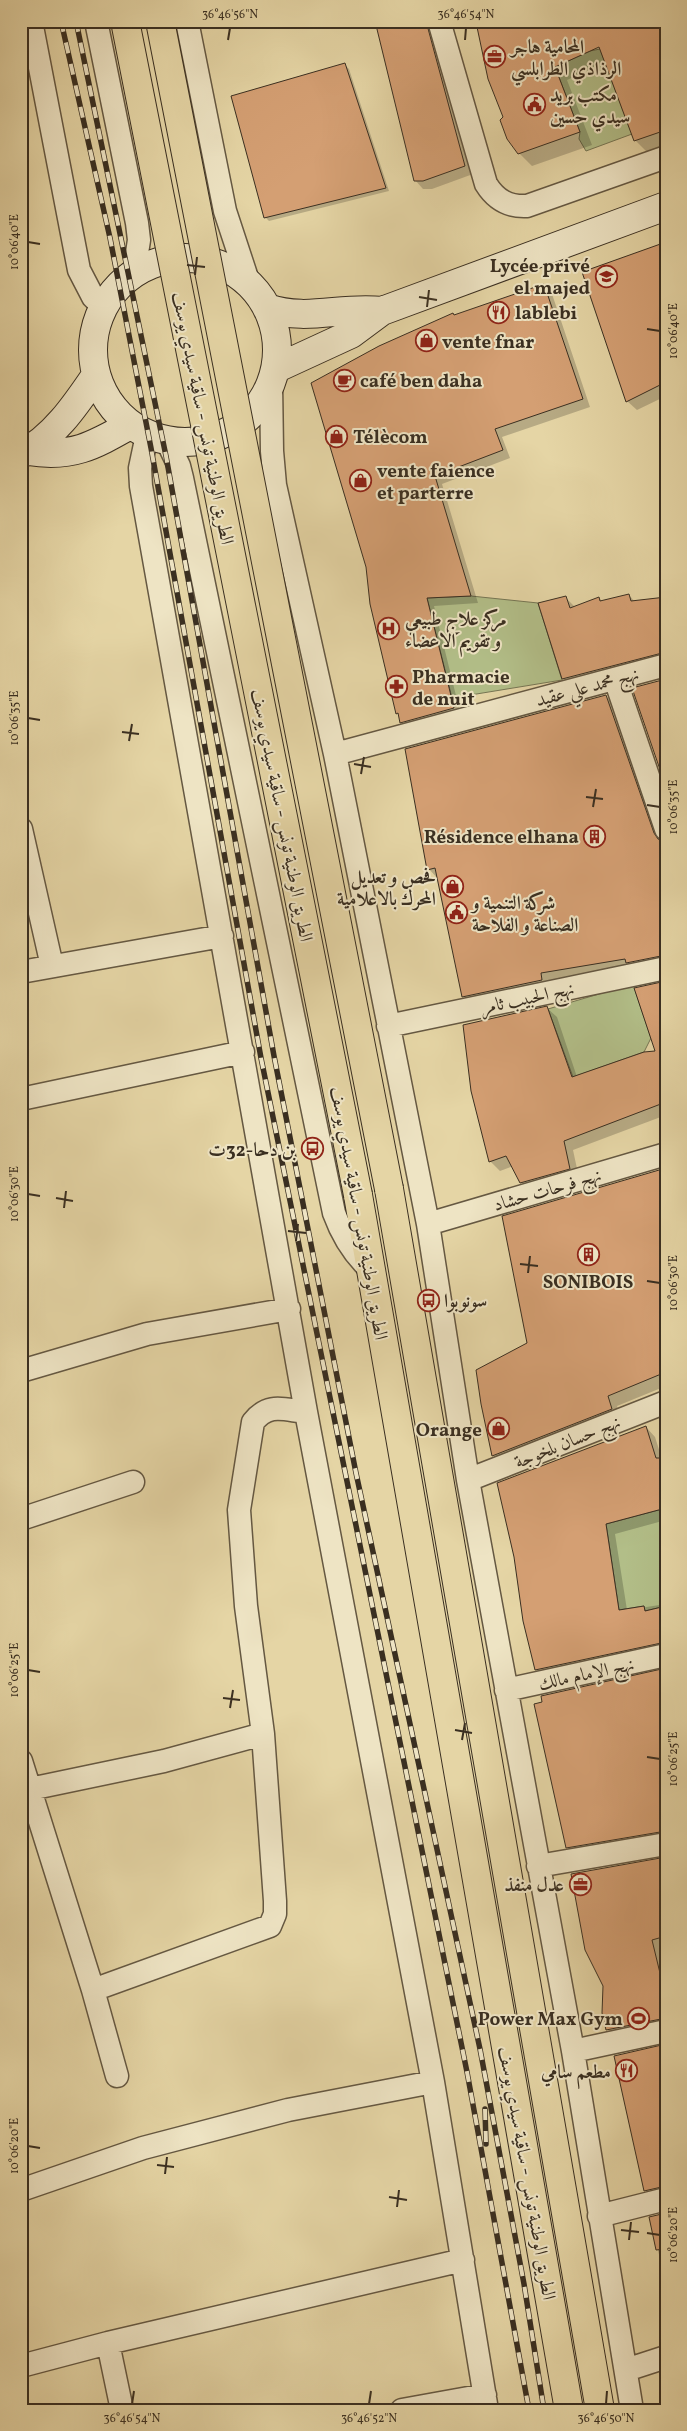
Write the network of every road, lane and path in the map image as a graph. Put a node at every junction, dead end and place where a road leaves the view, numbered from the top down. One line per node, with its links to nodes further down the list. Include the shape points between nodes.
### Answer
1 (31, 21): 11 (street, via 79,270 92,297)
2 (96, 21): 9 (street, via 137,223)
3 (125, 21): 32 (highway, الطريق الوطنية تونس - ساقية سيدي يوسف, bridge)
4 (160, 21): 64 (highway, الطريق الوطنية تونس - ساقية سيدي يوسف, bridge, via 389,1189)
5 (186, 21): 10 (street, via 225,211)
6 (439, 21): 7 (street, via 486,184 490,192 503,202 527,206)
7 (666, 157)
8 (666, 206): 13 (main road)
9 (134, 273): 10 (main road, via 159,262 194,258 214,262); 11 (main road)
10 (249, 284): 12 (main road)
11 (103, 307): 14 (main road, via 95,329)
12 (267, 308): 13 (main road, via 307,316 357,310); 15 (main road, via 277,348)
13 (382, 311): 15 (main road, via 352,334)
14 (96, 375): 16 (main road, via 115,411); 17 (main road, via 66,416)
15 (273, 376): 16 (main road, via 261,402 230,431 189,443); 20 (street, via 275,484)
16 (148, 434): 17 (main road, via 63,454); 23 (street, via 140,468 141,486); 32 (street, via 174,453 182,478 334,1212 350,1247)
17 (25, 453)
18 (666, 665): 19 (street, نهج محمد علي عقيد)
19 (615, 679): 20 (street, نهج محمد علي عقيد); 21 (street)
20 (335, 754): 27 (street)
21 (664, 816)
22 (21, 829): 24 (street)
23 (222, 936): 24 (street); 28 (street)
24 (52, 966): 26 (street)
25 (666, 968): 27 (street, نهج الحبيب ثامر)
26 (21, 972)
27 (388, 1026): 31 (street)
28 (243, 1052): 29 (street); 33 (street)
29 (21, 1099)
30 (666, 1154): 31 (street, نهج فرحات حشاد)
31 (428, 1224): 37 (street)
32 (372, 1271): 63 (highway, الطريق الوطنية تونس - ساقية سيدي يوسف)
33 (288, 1309): 34 (street, via 147,1334 52,1360); 36 (street)
34 (21, 1372)
35 (666, 1402): 37 (street, نهج حسان بلخوجة)
36 (306, 1412): 42 (street, via 270,1408 260,1414 254,1422 240,1496 246,1606); 51 (street)
37 (468, 1480): 41 (street)
38 (132, 1482): 39 (street)
39 (21, 1518)
40 (666, 1655): 41 (street, نهج الإمام مالك)
41 (506, 1690): 46 (street)
42 (263, 1734): 44 (street, via 164,1761); 47 (street, via 276,1914 270,1926)
43 (21, 1761): 44 (street)
44 (30, 1790): 47 (street)
45 (666, 1844): 46 (street)
46 (538, 1866): 49 (street)
47 (93, 1990): 50 (street)
48 (666, 2030): 49 (street)
49 (573, 2051): 54 (street)
50 (117, 2076)
51 (433, 2082): 52 (street, via 288,2110 143,2148); 55 (street)
52 (21, 2190)
53 (666, 2199): 54 (street)
54 (599, 2216): 59 (street)
55 (463, 2260): 56 (street); 60 (street)
56 (108, 2343): 58 (street); 61 (street)
57 (666, 2357): 59 (street)
58 (21, 2366)
59 (626, 2370): 65 (street)
60 (486, 2402): 62 (street)
61 (122, 2410)
62 (402, 2410)
63 (568, 2410)
64 (600, 2410)
65 (632, 2410)

